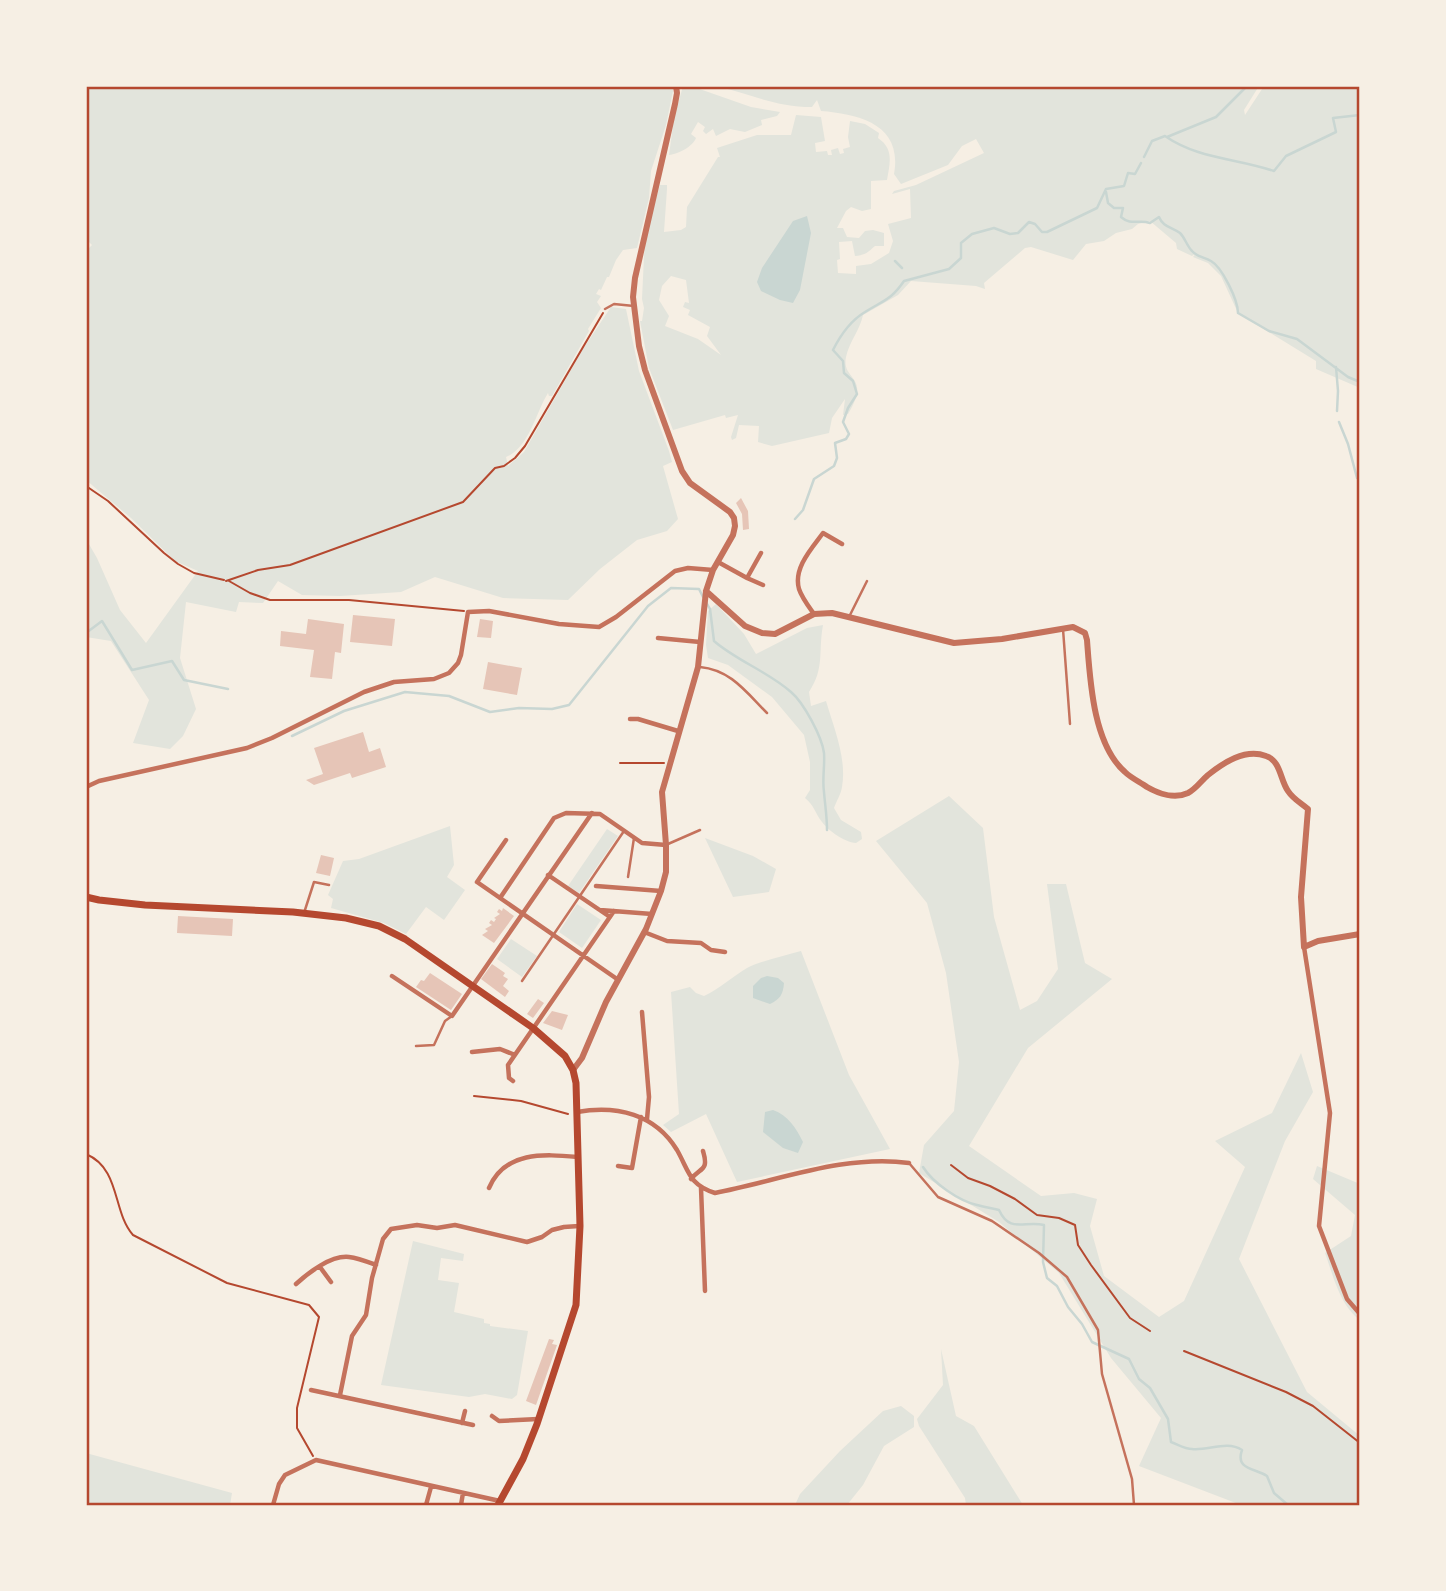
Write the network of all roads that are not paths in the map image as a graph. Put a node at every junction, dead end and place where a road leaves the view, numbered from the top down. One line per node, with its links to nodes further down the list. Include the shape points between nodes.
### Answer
1 (676, 86): 2 (street, via 639,252)
2 (634, 306): 3 (lane, via 614,304); 6 (street, via 645,370 684,476 734,518 733,535)
3 (605, 309)
4 (842, 544): 12 (street, via 823,533 805,558 799,591)
5 (761, 553): 8 (street)
6 (718, 562): 7 (street); 8 (street)
7 (713, 569): 11 (street); 22 (street, via 675,571 599,627 468,612 461,655 449,673 364,692 247,748)
8 (747, 578): 10 (street)
9 (867, 581): 13 (lane)
10 (763, 585)
11 (706, 592): 12 (street, via 745,626 762,633 775,634); 16 (street)
12 (814, 614): 13 (street)
13 (849, 617): 14 (street, via 954,643)
14 (1063, 628): 20 (lane); 46 (street, via 1073,627 1085,634 1096,713 1107,748 1123,771 1151,789 1180,796 1241,755 1274,760 1289,792 1308,809 1301,897)
15 (658, 638): 16 (street)
16 (700, 642): 17 (street)
17 (698, 667): 18 (lane, via 730,676); 21 (street)
18 (768, 713)
19 (630, 719): 21 (street)
20 (1070, 724)
21 (678, 731): 28 (street, via 662,792)
22 (86, 787)
23 (592, 813): 25 (street); 29 (street); 36 (street, via 554,818)
24 (700, 830): 28 (lane)
25 (624, 831): 26 (street); 35 (lane)
26 (634, 838): 28 (street); 30 (lane)
27 (506, 840): 36 (street, via 477,882)
28 (667, 845): 33 (street)
29 (548, 876): 35 (street); 40 (street)
30 (628, 877)
31 (328, 885): 39 (lane, via 314,883)
32 (596, 886): 33 (street)
33 (662, 891): 41 (street)
34 (86, 897): 39 (main road, via 145,905)
35 (579, 897): 37 (street); 45 (lane)
36 (500, 898): 40 (street)
37 (599, 910): 38 (street); 42 (street)
38 (614, 911): 41 (street); 42 (street)
39 (304, 913): 52 (main road, via 379,926)
40 (522, 913): 45 (street); 52 (street)
41 (652, 914): 43 (street)
42 (610, 917): 48 (street)
43 (644, 933): 47 (street); 50 (street)
44 (1360, 934): 46 (street)
45 (553, 935): 48 (street); 51 (lane)
46 (1304, 947): 76 (street, via 1330,1113 1319,1226 1347,1299)
47 (725, 952)
48 (583, 956): 50 (street); 55 (street)
49 (391, 976): 54 (street)
50 (617, 979): 59 (street)
51 (522, 981)
52 (473, 985): 54 (street); 55 (main road)
53 (642, 1012): 62 (street, via 649,1097)
54 (452, 1016): 56 (lane, via 445,1020 434,1045)
55 (533, 1028): 58 (street); 59 (main road, via 565,1056)
56 (416, 1046)
57 (472, 1052): 58 (street, via 500,1049)
58 (515, 1055): 60 (street, via 508,1065)
59 (573, 1070): 61 (main road)
60 (513, 1081)
61 (577, 1114): 62 (street, via 614,1110); 64 (main road)
62 (644, 1118): 66 (street, via 632,1168); 67 (street, via 670,1140)
63 (703, 1151): 67 (street, via 703,1170)
64 (579, 1157): 69 (street, via 539,1154 516,1159); 70 (main road)
65 (909, 1163): 68 (street, via 820,1169 715,1193); 90 (lane, via 938,1196 992,1221 1066,1277 1098,1330 1102,1374 1132,1479)
66 (618, 1166)
67 (691, 1179): 68 (street)
68 (701, 1187): 75 (street)
69 (489, 1188)
70 (580, 1226): 71 (street, via 527,1241 455,1225 391,1229 383,1239); 81 (main road, via 576,1305)
71 (376, 1265): 72 (street, via 347,1257); 78 (street, via 366,1315 352,1336)
72 (320, 1268): 73 (street); 74 (street)
73 (331, 1282)
74 (296, 1284)
75 (705, 1291)
76 (1360, 1314)
77 (311, 1391): 78 (street)
78 (340, 1395): 82 (street)
79 (465, 1411): 82 (street)
80 (492, 1416): 81 (street, via 499,1421)
81 (538, 1419): 86 (main road)
82 (462, 1423): 83 (street)
83 (473, 1425)
84 (432, 1487): 85 (street); 87 (street, via 316,1460 285,1475); 88 (street)
85 (463, 1493): 86 (street); 89 (street)
86 (499, 1503)
87 (273, 1505)
88 (426, 1505)
89 (461, 1505)
90 (1134, 1505)

